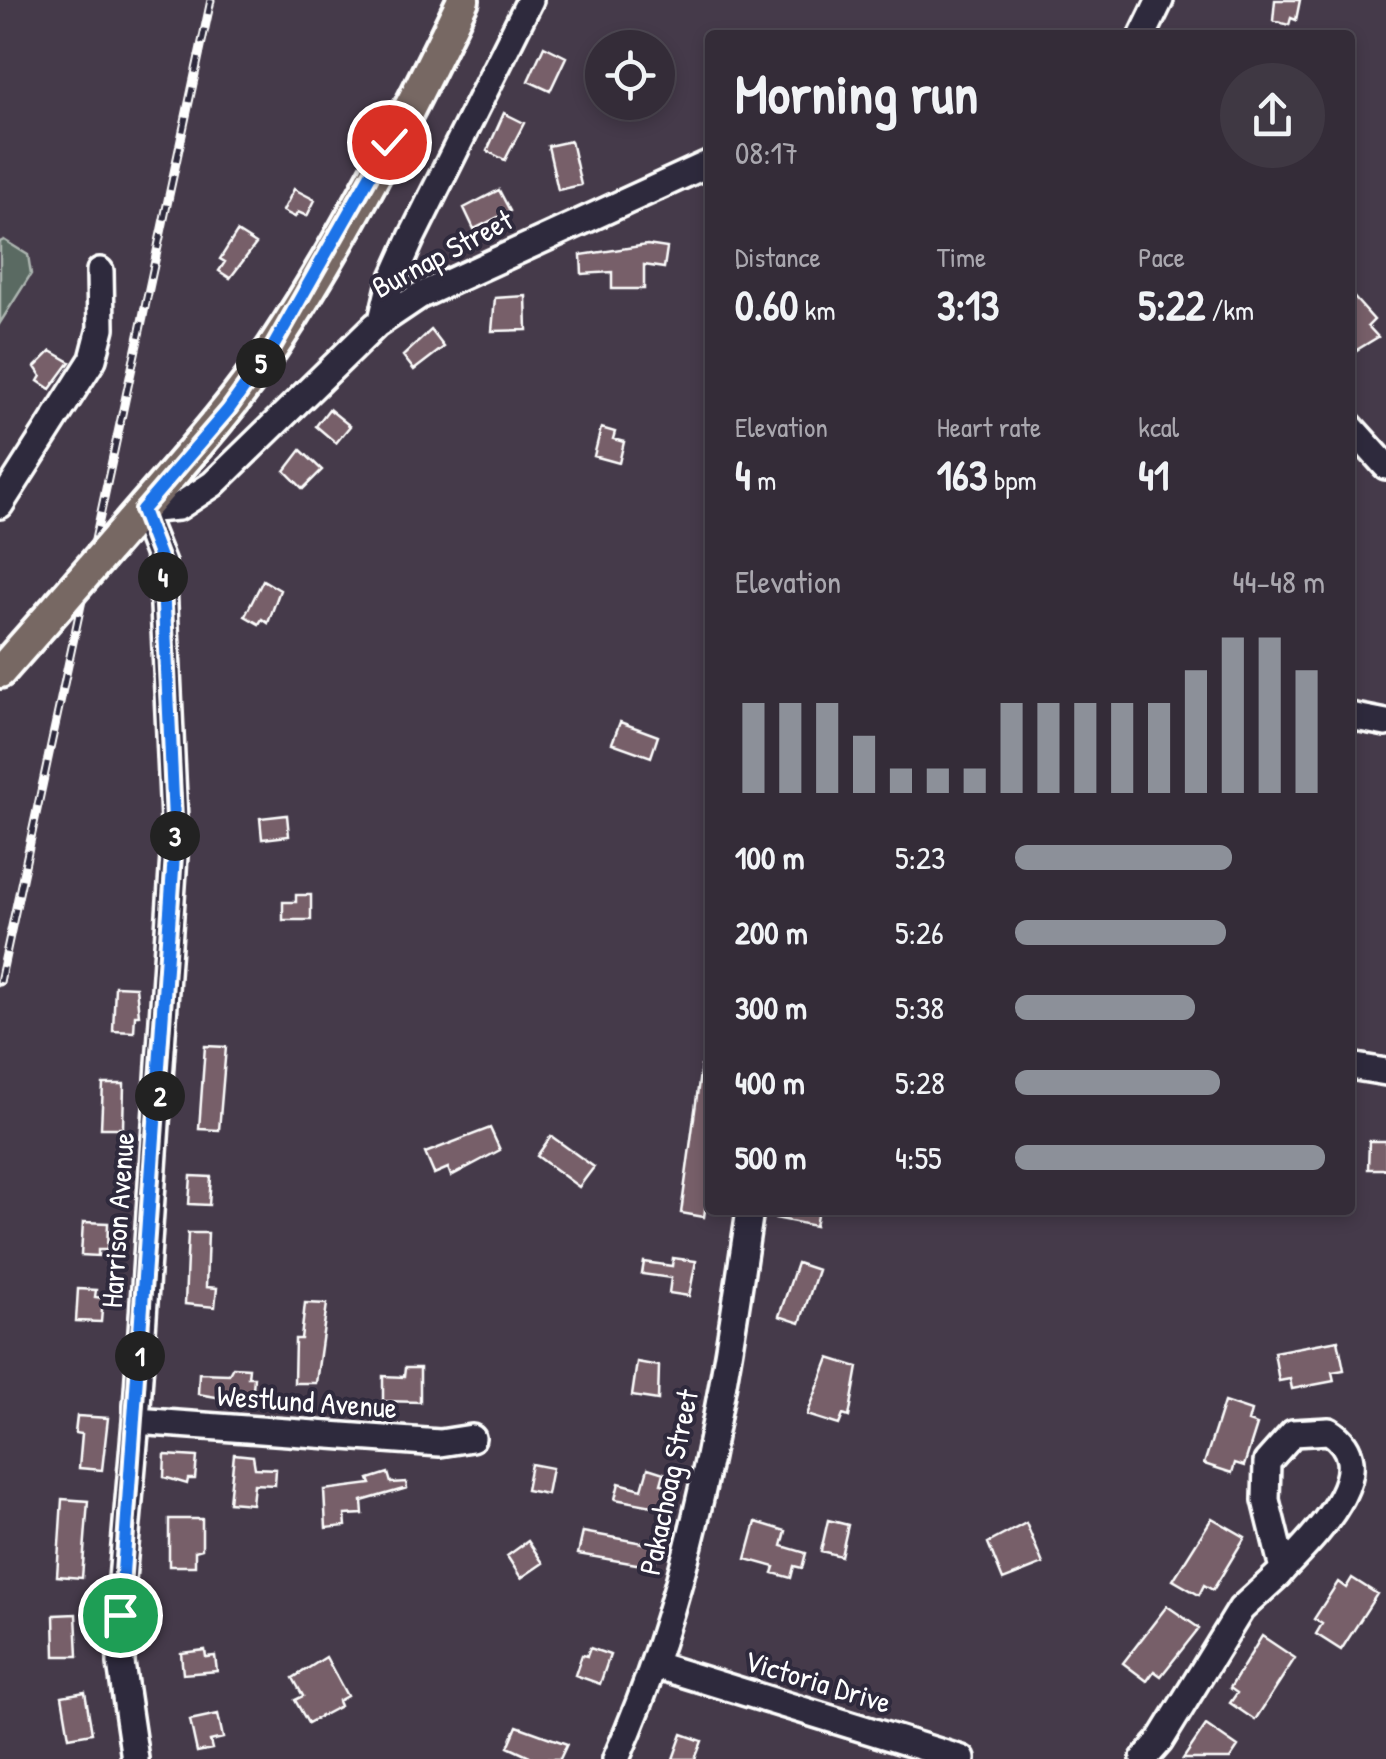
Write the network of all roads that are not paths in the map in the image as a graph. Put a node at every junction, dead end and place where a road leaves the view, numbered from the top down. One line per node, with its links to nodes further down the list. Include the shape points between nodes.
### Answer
1 (463, 0): 11 (main road, via 273,347)
2 (530, 0): 7 (street, via 412,237)
3 (1160, 0): 4 (street)
4 (1145, 30)
5 (705, 165): 7 (street, Burnap Street, via 454,276)
6 (100, 271): 10 (street, via 101,328 93,359)
7 (382, 320): 11 (street, Burnap Street, via 213,484 178,507)
8 (1355, 432): 9 (street)
9 (1386, 466)
10 (0, 504)
11 (133, 520): 12 (main road, bridge); 18 (street, Harrison Avenue, via 162,563 175,841)
12 (0, 672)
13 (1355, 717): 14 (street)
14 (1386, 723)
15 (1355, 1067): 16 (street)
16 (1386, 1072)
17 (749, 1215): 21 (street, Pakachoag Street, via 707,1468)
18 (136, 1421): 19 (street, Westlund Avenue, via 440,1443); 22 (street, Harrison Avenue, via 120,1615)
19 (472, 1438)
20 (1283, 1569): 20 (street, via 1357,1484 1352,1450 1329,1431 1294,1434 1268,1462 1266,1500); 25 (street, via 1241,1609)
21 (654, 1665): 23 (street, Pakachoag Street); 24 (street, Victoria Drive)
22 (135, 1759)
23 (616, 1759)
24 (962, 1759)
25 (1144, 1759)

